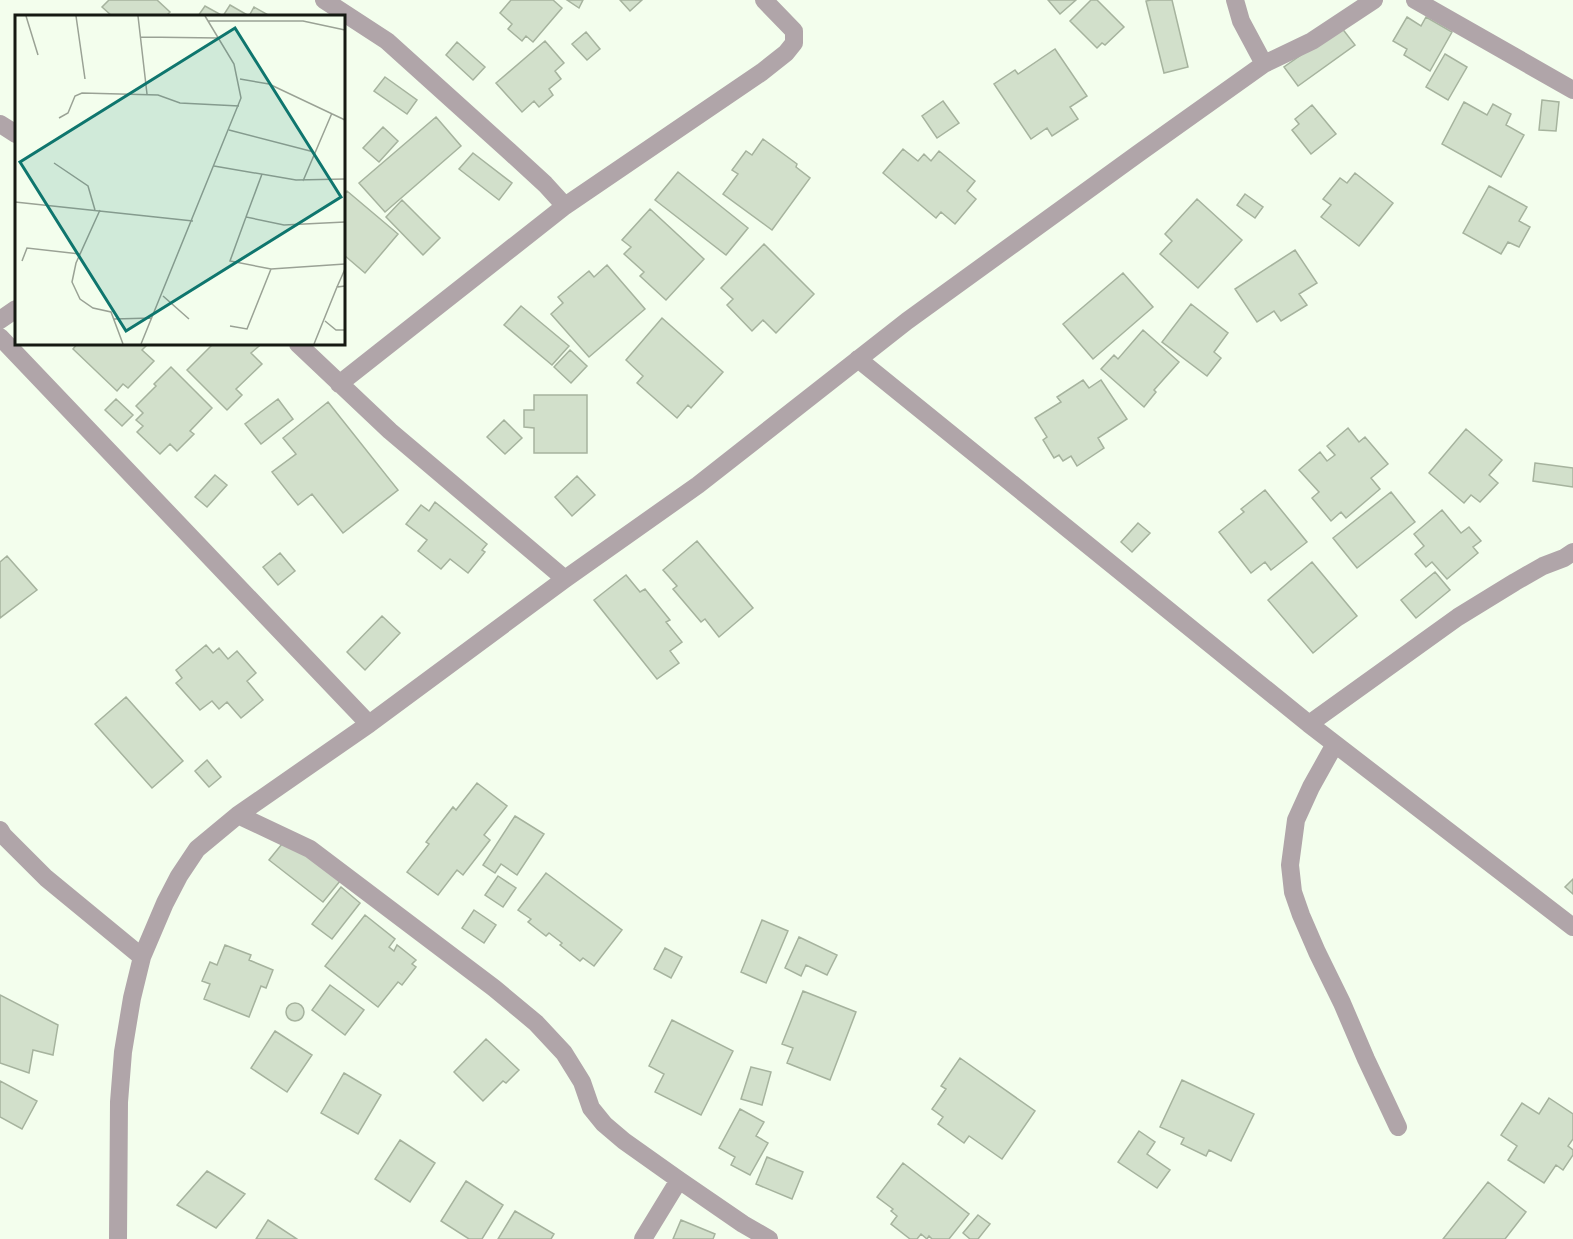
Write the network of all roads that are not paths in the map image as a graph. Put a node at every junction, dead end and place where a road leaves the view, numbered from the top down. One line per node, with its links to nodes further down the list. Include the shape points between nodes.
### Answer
1 (324, 0): 10 (street, via 387,41)
2 (764, 0): 10 (street, via 794,32 794,43 786,53)
3 (1235, 0): 6 (street, via 1241,21)
4 (1374, 0): 6 (street, via 1312,41)
5 (1415, 0): 7 (street)
6 (1264, 63): 15 (street)
7 (1573, 90)
8 (0, 124): 9 (street)
9 (15, 133)
10 (565, 206): 16 (street)
11 (15, 310): 12 (street)
12 (0, 320)
13 (0, 337): 19 (street)
14 (299, 345): 16 (street)
15 (858, 359): 18 (street, via 698,485); 20 (street)
16 (339, 384): 18 (street)
17 (1570, 559): 20 (street, via 1544,566 1458,617)
18 (565, 579): 19 (street)
19 (369, 724): 22 (street)
20 (1309, 724): 21 (street)
21 (1335, 744): 24 (street); 26 (street, via 1296,820 1290,866 1293,892)
22 (238, 815): 25 (street, via 197,849 165,903); 27 (street, via 310,849 520,1009 564,1053 591,1108 604,1124)
23 (0, 830): 25 (street, via 46,878)
24 (1573, 927)
25 (142, 957): 28 (street, via 122,1062)
26 (1398, 1126)
27 (679, 1180): 29 (street); 30 (street)
28 (118, 1239)
29 (643, 1239)
30 (769, 1239)

